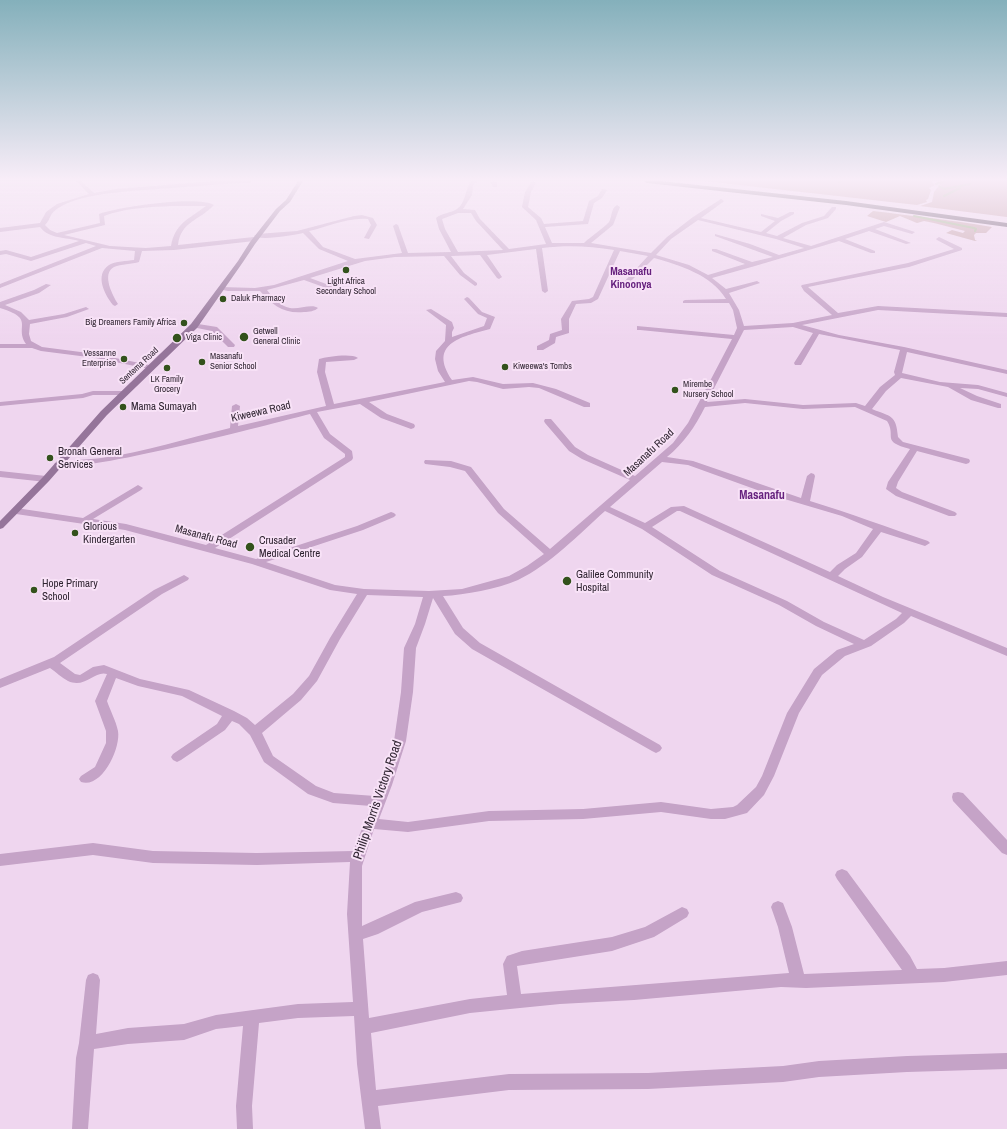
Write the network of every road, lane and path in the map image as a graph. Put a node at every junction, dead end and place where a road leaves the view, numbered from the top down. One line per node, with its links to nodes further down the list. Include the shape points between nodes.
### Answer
1 (53, 234): 18 (street)
2 (61, 234): 18 (street)
3 (177, 234): 31 (street)
4 (259, 234): 20 (main road, Sentema Road)
5 (290, 234): 20 (street)
6 (308, 234): 44 (street, via 322,248)
7 (370, 234): 21 (street)
8 (399, 234): 41 (street)
9 (444, 234): 40 (street, via 454,248)
10 (490, 234): 37 (street)
11 (544, 234): 30 (street)
12 (597, 234): 28 (street)
13 (673, 234): 42 (street)
14 (762, 234): 22 (street)
15 (786, 234): 22 (street)
16 (856, 234): 23 (street)
17 (883, 234): 27 (street)
18 (56, 235): 26 (street)
19 (717, 235): 25 (street)
20 (256, 238): 31 (street); 54 (main road, Sentema Road)
21 (368, 238)
22 (778, 238): 34 (street)
23 (840, 239): 34 (street); 38 (street)
24 (938, 239): 68 (street, via 960,249 909,265 804,286)
25 (731, 240): 43 (street); 45 (street, via 714,250)
26 (86, 241): 29 (street); 36 (street, via 31,259)
27 (908, 243)
28 (585, 245): 30 (street); 33 (street)
29 (102, 246): 35 (street); 53 (street)
30 (550, 246): 32 (street)
31 (174, 248): 35 (street)
32 (539, 248): 37 (street); 56 (street)
33 (618, 248): 42 (street); 80 (street, via 596,298 591,301 574,302 565,319 566,331 556,334 552,341)
34 (811, 248): 43 (street)
35 (139, 250): 62 (street, via 137,261 112,266 108,270 105,280 107,292)
36 (0, 252)
37 (507, 252): 39 (street)
38 (873, 252)
39 (482, 253): 40 (street); 47 (street)
40 (451, 254): 41 (street); 50 (street, via 462,274)
41 (406, 255): 44 (street)
42 (651, 255): 48 (street, via 689,266); 51 (street)
43 (779, 257): 45 (street)
44 (353, 261): 46 (street)
45 (753, 265): 48 (street)
46 (303, 277): 55 (street); 57 (street)
47 (499, 277)
48 (707, 277): 58 (street)
49 (757, 283): 58 (street)
50 (475, 284)
51 (625, 284)
52 (48, 285): 63 (street, via 38,292)
53 (0, 286)
54 (221, 289): 55 (street); 70 (main road, Sentema Road)
55 (262, 289): 64 (street, via 270,299 284,309 297,311)
56 (545, 291)
57 (343, 292)
58 (724, 292): 60 (street)
59 (467, 299): 76 (street, via 480,313 491,316 487,327)
60 (730, 300): 61 (street); 73 (street)
61 (685, 302)
62 (115, 304)
63 (0, 306): 69 (street, via 24,317)
64 (315, 308)
65 (86, 310): 69 (street)
66 (429, 310): 76 (street, via 449,324)
67 (1007, 315): 68 (street, via 878,308)
68 (836, 316): 71 (street)
69 (26, 323): 79 (street, via 26,341)
70 (195, 325): 77 (street, via 214,329); 84 (main road, Sentema Road)
71 (793, 325): 73 (street); 74 (street)
72 (640, 328): 75 (street)
73 (741, 328): 75 (street, Masanafu Road)
74 (817, 332): 81 (street); 83 (street)
75 (738, 336): 94 (street, Masanafu Road)
76 (449, 341): 87 (street, via 442,348 439,357 441,370)
77 (231, 345)
78 (0, 346): 79 (street)
79 (31, 346): 84 (street)
80 (540, 348)
81 (904, 350): 85 (street); 86 (street)
82 (354, 358): 97 (street, via 322,361 321,372)
83 (798, 363)
84 (151, 368): 89 (main road, Sentema Road)
85 (1007, 372)
86 (899, 375): 88 (street); 98 (street, via 883,389)
87 (449, 382): 91 (street, Kiweewa Road); 93 (street, Kiweewa Road, via 479,379 507,387 540,386)
88 (948, 385): 90 (street, via 978,387); 96 (street)
89 (124, 393): 92 (street, via 93,393); 107 (main road, Sentema Road)
90 (1007, 395)
91 (362, 401): 97 (street, Kiweewa Road); 101 (street, via 384,416)
92 (0, 404)
93 (588, 405)
94 (701, 405): 98 (street, via 745,401 803,408 849,405); 104 (street, Masanafu Road, via 685,434)
95 (236, 406): 102 (street)
96 (998, 406)
97 (331, 408): 99 (street, Kiweewa Road)
98 (867, 409): 103 (street, via 890,419 895,441)
99 (312, 412): 102 (street, Kiweewa Road); 123 (street, via 327,436 349,453 349,458)
100 (548, 421): 111 (street, via 572,449)
101 (411, 426)
102 (234, 429): 107 (street, Kiweewa Road, via 111,459)
103 (915, 448): 105 (street); 116 (street, via 891,485 892,489)
104 (661, 459): 111 (street, Masanafu Road); 113 (street, via 690,463)
105 (966, 461)
106 (428, 462): 124 (street, via 451,464 472,472 484,492 501,511)
107 (58, 464): 110 (main road, Sentema Road)
108 (0, 474): 110 (street)
109 (811, 476): 113 (street)
110 (46, 479): 115 (main road, Sentema Road)
111 (637, 480): 114 (street, Masanafu Road)
112 (138, 488): 118 (street)
113 (805, 502): 121 (street)
114 (605, 508): 120 (street); 124 (street, Masanafu Road)
115 (16, 511): 118 (street, Masanafu Road); 119 (main road, Sentema Road)
116 (952, 514)
117 (391, 515): 125 (street, via 360,528)
118 (84, 521): 123 (street, Masanafu Road, via 126,527)
119 (0, 526)
120 (645, 527): 126 (street, via 674,509 681,508); 131 (street, via 712,571 783,603)
121 (879, 528): 122 (street); 126 (street, via 859,555)
122 (925, 543)
123 (207, 548): 125 (street, Masanafu Road)
124 (550, 554): 129 (street, Masanafu Road, via 513,578 462,592)
125 (256, 562): 128 (street, Masanafu Road, via 334,588)
126 (831, 577): 130 (street)
127 (184, 578): 133 (street, via 158,592)
128 (364, 592): 129 (street, Masanafu Road); 137 (street, via 334,638 313,678 297,697)
129 (432, 594): 138 (street, via 459,631 476,646); 142 (street, Philip Morris Victory Road, via 410,648 400,741)
130 (909, 612): 131 (street, via 900,621); 132 (street)
131 (863, 644): 143 (street, via 841,653 818,672 793,713 760,791 734,812 711,814 661,807 583,814 489,816 408,827)
132 (1007, 652)
133 (52, 663): 134 (street, via 78,680 102,669); 135 (street)
134 (113, 673): 136 (street, via 184,693); 140 (street, via 101,701 112,731 112,743 100,770)
135 (0, 684)
136 (230, 714): 137 (street); 139 (street, via 221,727)
137 (255, 732): 142 (street, via 268,759 312,790 333,798)
138 (656, 748)
139 (177, 758)
140 (85, 779)
141 (958, 797): 144 (street)
142 (380, 800): 143 (street, Philip Morris Victory Road)
143 (370, 823): 145 (street, Philip Morris Victory Road)
144 (1007, 849)
145 (358, 856): 146 (street, via 257,859 153,857 93,849); 151 (street, Philip Morris Victory Road, via 354,889)
146 (0, 860)
147 (842, 875): 153 (street, via 901,955)
148 (456, 898): 151 (street, via 420,906)
149 (778, 906): 155 (street)
150 (682, 913): 156 (street, via 650,932 612,944 512,961 510,968)
151 (355, 935): 157 (street, Philip Morris Victory Road)
152 (1007, 968): 153 (street)
153 (913, 977): 155 (street, via 806,982)
154 (93, 980): 160 (street)
155 (798, 980): 156 (street, via 560,996)
156 (515, 1002): 159 (street, via 470,1006)
157 (361, 1009): 158 (street, via 298,1011); 159 (street, Philip Morris Victory Road)
158 (252, 1017): 160 (street, via 216,1022 184,1032 128,1036); 164 (street, via 244,1106)
159 (362, 1027): 162 (street, Philip Morris Victory Road)
160 (87, 1044): 163 (street, via 83,1066)
161 (1007, 1061): 162 (street, via 907,1064 648,1081 509,1082)
162 (369, 1099): 165 (street, Philip Morris Victory Road)
163 (80, 1129)
164 (245, 1129)
165 (373, 1129)

